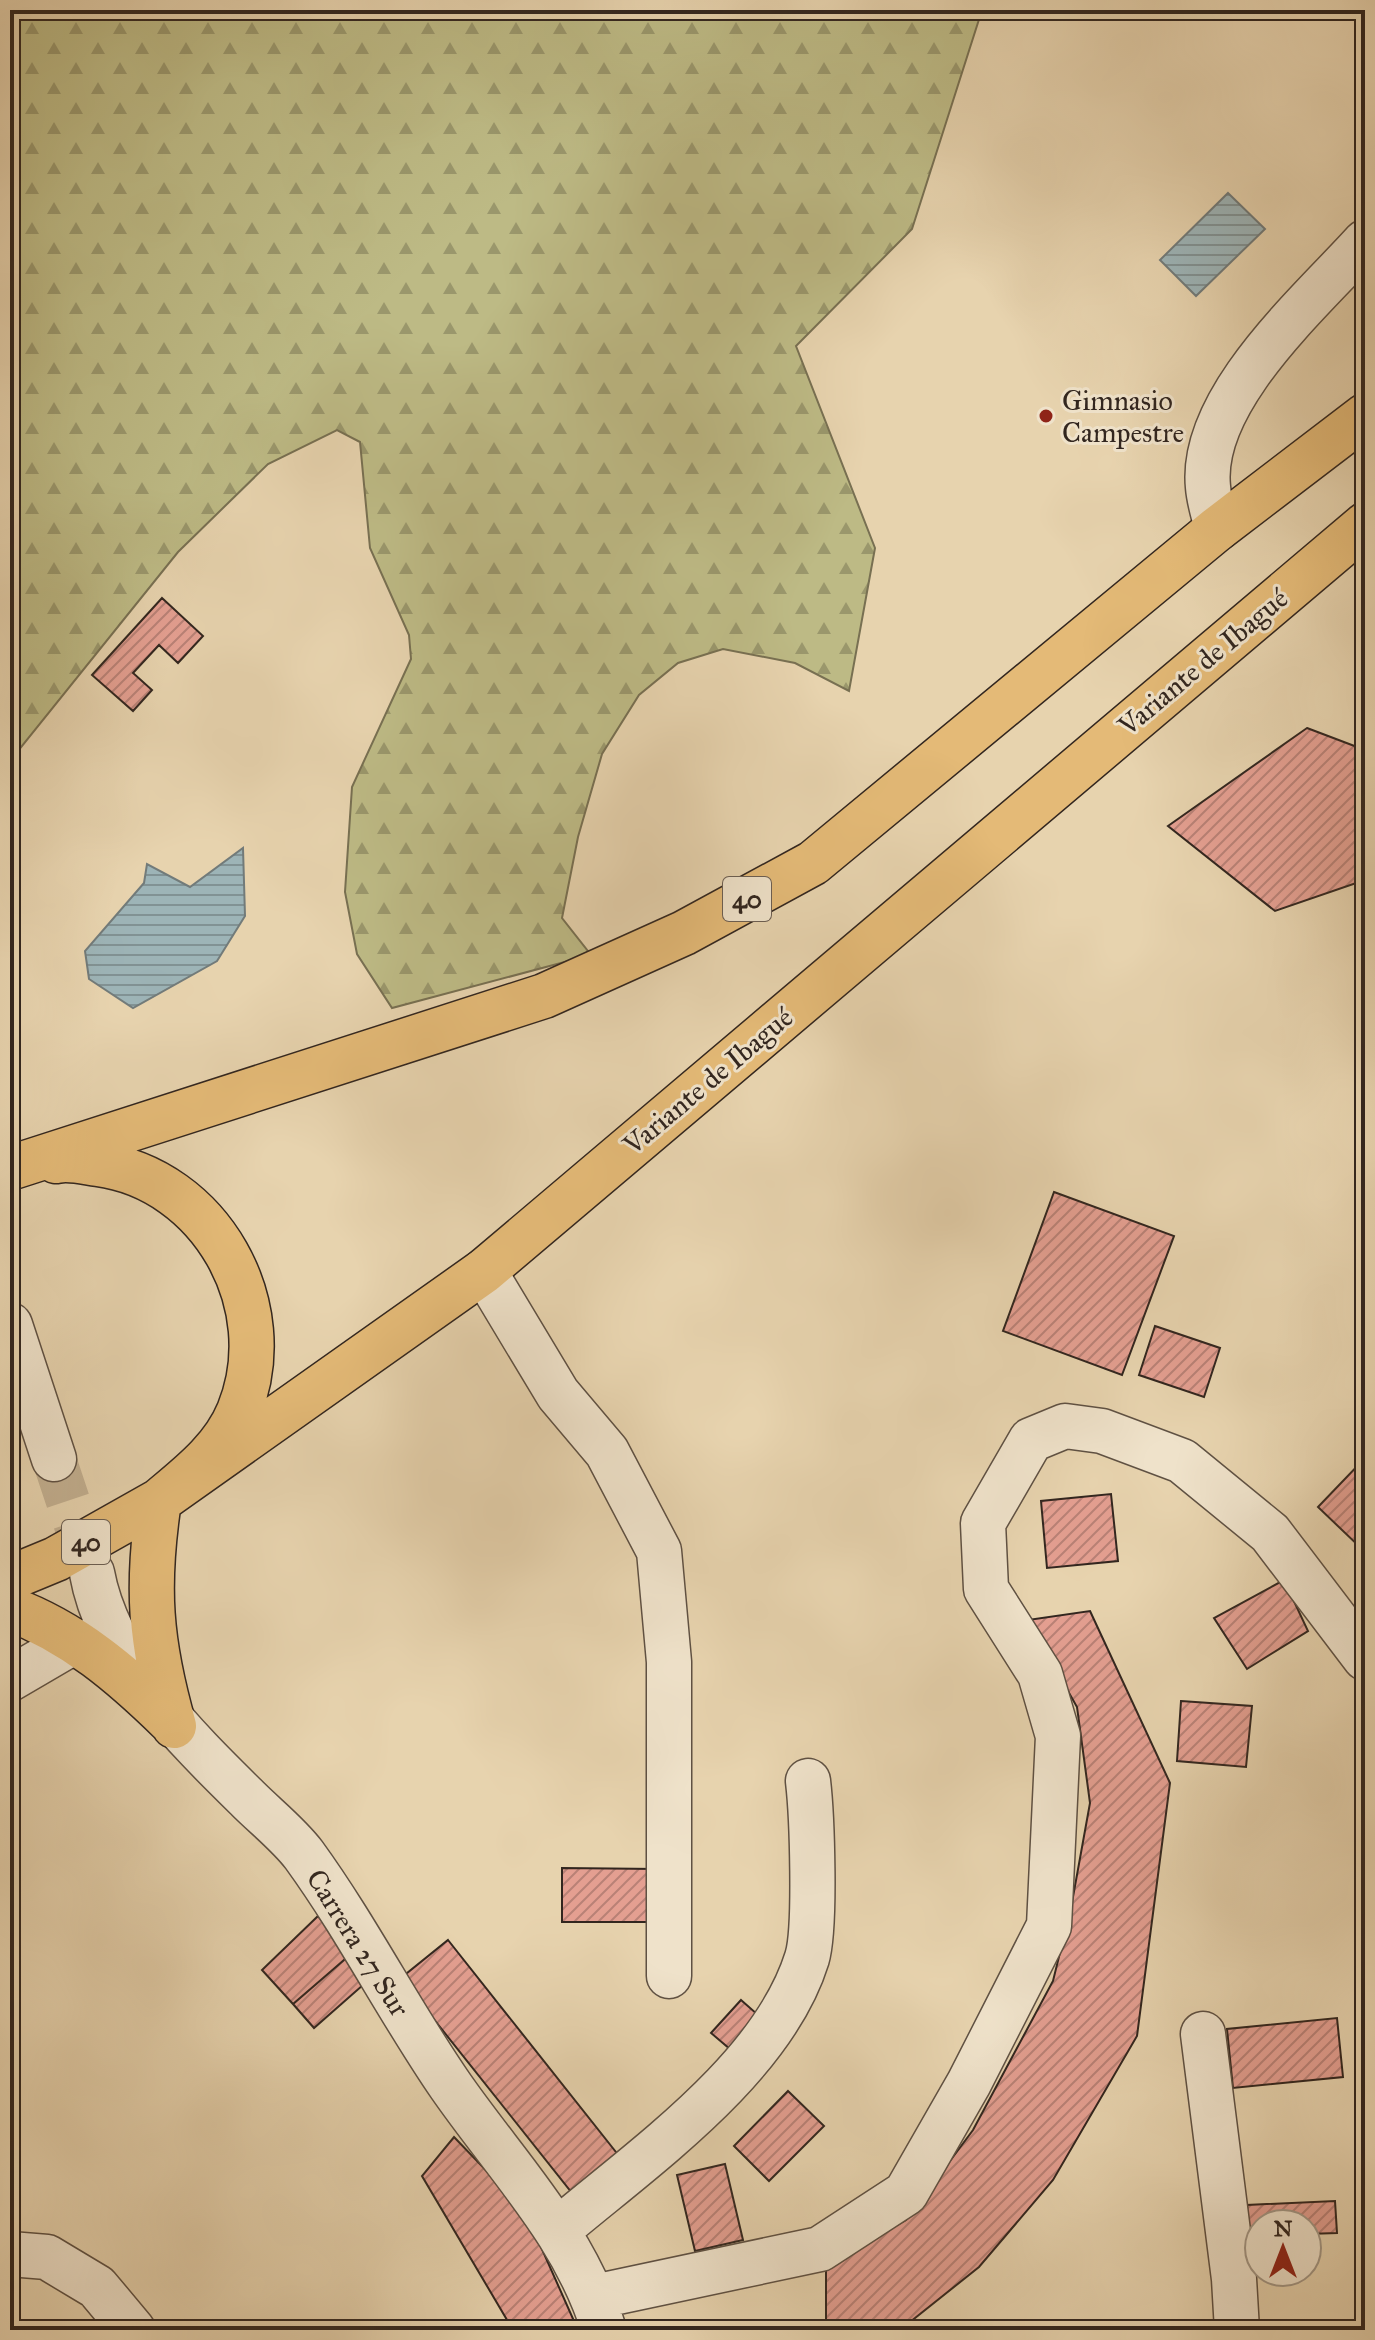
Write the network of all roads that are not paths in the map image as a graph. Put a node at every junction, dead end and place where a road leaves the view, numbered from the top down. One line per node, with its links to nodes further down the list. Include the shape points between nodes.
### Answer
1 (1365, 242): 4 (street, via 1281,332 1230,399 1207,484)
2 (1365, 416): 4 (highway, 40)
3 (1365, 525): 6 (highway, Variante de Ibagué / 40)
4 (1217, 529): 5 (highway, 40, via 813,863 684,933 544,996)
5 (10, 1169): 9 (highway, via 64,1159 124,1167 178,1194 220,1238 246,1293 252,1353 239,1411 206,1463)
6 (484, 1271): 9 (highway, Variante de Ibagué / 40); 18 (street, via 558,1394 607,1452 659,1551 669,1662)
7 (10, 1325): 8 (street)
8 (54, 1459)
9 (159, 1501): 11 (highway, Variante de Ibagué / 40, via 56,1559); 16 (highway, via 150,1614 158,1671)
10 (92, 1573): 16 (street, Carrera 27 Sur, via 114,1631)
11 (10, 1578)
12 (10, 1609): 13 (highway)
13 (75, 1641): 15 (street); 16 (highway, via 129,1680)
14 (1365, 1658): 23 (street, via 1270,1533 1182,1461 1102,1431 1065,1426 1031,1440 983,1523 986,1589 1040,1674 1058,1736 1049,1926 1043,1939 906,2193 820,2249)
15 (10, 1679)
16 (174, 1726): 20 (street, Carrera 27 Sur, via 303,1853 453,2089)
17 (808, 1781): 20 (street, via 809,1954 791,2003 713,2099)
18 (669, 1976)
19 (1203, 2034): 22 (street)
20 (559, 2229): 23 (street, Carrera 27 Sur)
21 (10, 2254): 24 (street, via 47,2257 97,2287)
22 (1234, 2279): 25 (street); 26 (street)
23 (599, 2314)
24 (133, 2330)
25 (1202, 2330)
26 (1237, 2330)

